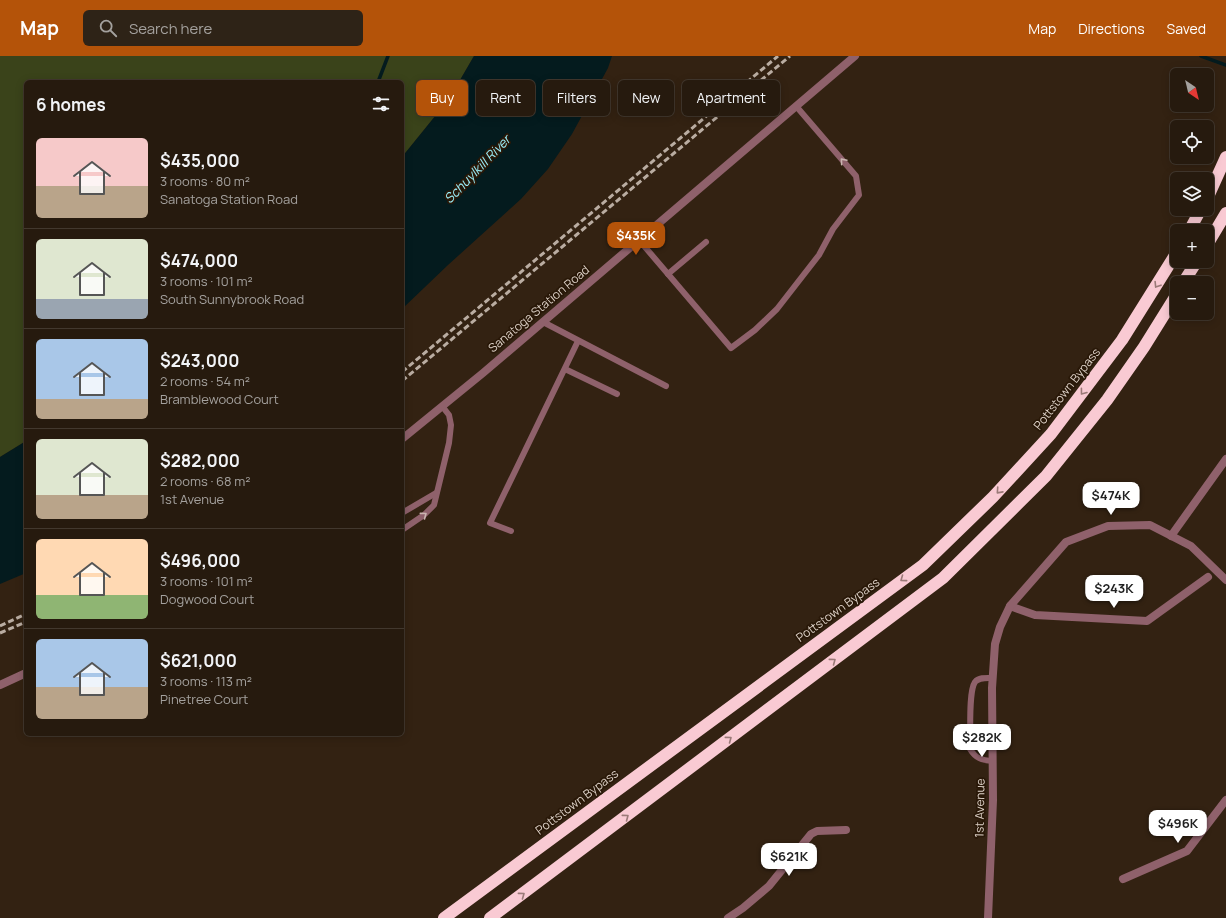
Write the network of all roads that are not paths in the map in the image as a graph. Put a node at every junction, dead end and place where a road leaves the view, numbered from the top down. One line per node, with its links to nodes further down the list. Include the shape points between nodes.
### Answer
1 (855, 56): 2 (street, Sanatoga Station Road)
2 (796, 106): 7 (street, Sanatoga Station Road); 10 (lane, one-way to 2, via 731,348 777,309 819,255 833,230 859,195 856,176)
3 (1226, 157): 4 (highway)
4 (1214, 184)
5 (1226, 213): 6 (highway)
6 (1214, 233)
7 (639, 240): 10 (lane); 12 (street, Sanatoga Station Road)
8 (706, 242): 10 (lane)
9 (1170, 263): 35 (highway, Pottstown Bypass, one-way to 35, via 1122,340 1051,434 993,497 923,565)
10 (668, 274)
11 (1170, 305): 36 (highway, one-way to 11, via 943,578 1046,476 1107,400)
12 (543, 322): 13 (lane); 17 (street, Sanatoga Station Road)
13 (578, 341): 14 (lane); 15 (lane)
14 (565, 369): 16 (lane); 23 (lane, via 490,523)
15 (666, 386)
16 (617, 394)
17 (442, 406): 18 (street, Sanatoga Station Road); 20 (lane, via 449,414 451,425)
18 (404, 437)
19 (1226, 459): 24 (street)
20 (436, 494): 21 (lane); 22 (lane, one-way to 20, via 431,509)
21 (404, 512)
22 (404, 529)
23 (510, 531)
24 (1171, 536): 26 (street, 1st Avenue, via 1191,546); 27 (street, 1st Avenue, via 1150,525 1108,526 1066,542)
25 (1208, 576): 27 (street, via 1147,621 1035,615)
26 (1226, 580)
27 (1010, 606): 29 (street, 1st Avenue, via 995,644)
28 (24, 674): 30 (street)
29 (993, 678): 31 (street, 1st Avenue); 31 (lane, via 976,681 971,691 970,749 974,756)
30 (0, 685)
31 (992, 761): 38 (street, 1st Avenue)
32 (1226, 800): 34 (street, via 1187,851)
33 (846, 830): 37 (street, via 817,831 811,834 769,886)
34 (1123, 879)
35 (444, 918)
36 (490, 918)
37 (728, 918)
38 (988, 918)

